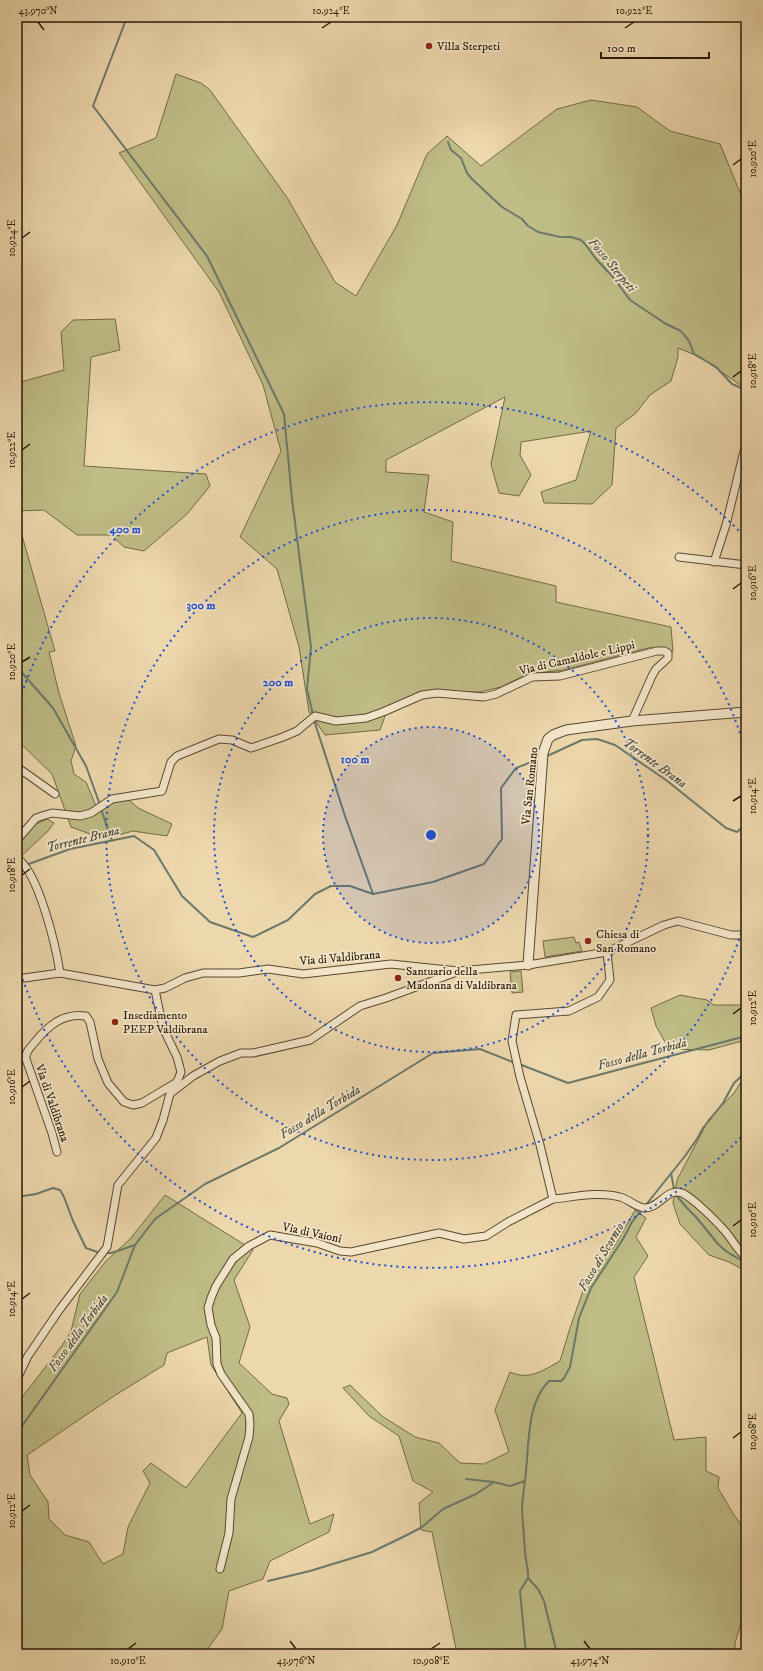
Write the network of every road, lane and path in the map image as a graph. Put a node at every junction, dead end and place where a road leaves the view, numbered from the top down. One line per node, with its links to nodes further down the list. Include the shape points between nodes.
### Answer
1 (746, 443): 3 (street)
2 (679, 557): 3 (street)
3 (714, 562): 4 (street)
4 (746, 565)
5 (746, 712): 6 (street, Via San Romano)
6 (632, 721): 9 (street, Via di Camaldole e Lippi, via 652,676 668,658 668,653 657,651 560,676 532,677 484,697 437,693 422,695 366,718 336,721 315,716 297,731 251,748 232,740 219,739 177,756 171,762 162,791 112,799 91,813 80,816 52,813 36,818); 13 (street, Via San Romano, via 574,728 560,731 548,739 543,753)
7 (17, 767): 8 (street)
8 (55, 794)
9 (17, 840)
10 (17, 858): 15 (street, via 22,861 34,880 56,948)
11 (746, 935): 12 (street, Via di Valdibrana, via 731,935 678,921)
12 (607, 952): 13 (street, Via di Valdibrana); 20 (street, via 610,980 598,997 569,1011 516,1015 512,1041)
13 (528, 965): 14 (street, Via di Valdibrana)
14 (458, 971): 17 (street, Via di Valdibrana, via 391,964 303,974 268,969 238,973 203,973); 18 (street, Via di Valdibrana, via 360,1006 310,1040 253,1053 241,1053 220,1060)
15 (60, 973): 16 (street, Via di Valdibrana); 17 (street, Via di Valdibrana)
16 (17, 978)
17 (155, 990): 18 (street, via 163,1028 180,1067 180,1078)
18 (171, 1089): 19 (street, Via di Valdibrana, via 137,1105 124,1102 108,1083 101,1067 88,1018 75,1016 54,1023 45,1029 29,1049 26,1057); 22 (street, via 156,1138 118,1185 107,1247 60,1309 28,1356)
19 (57, 1152)
20 (553, 1199): 21 (street, Via di Vaioni, via 597,1195 620,1197 644,1208 651,1207 672,1192 681,1193 724,1229 739,1252); 23 (street, Via di Vaioni, via 486,1236 464,1239 439,1233 351,1252 270,1235 249,1246 233,1259 216,1286 208,1308 216,1338 217,1364 221,1374 249,1414 250,1424 249,1437 231,1499 230,1533)
21 (746, 1257)
22 (17, 1379)
23 (220, 1569)

